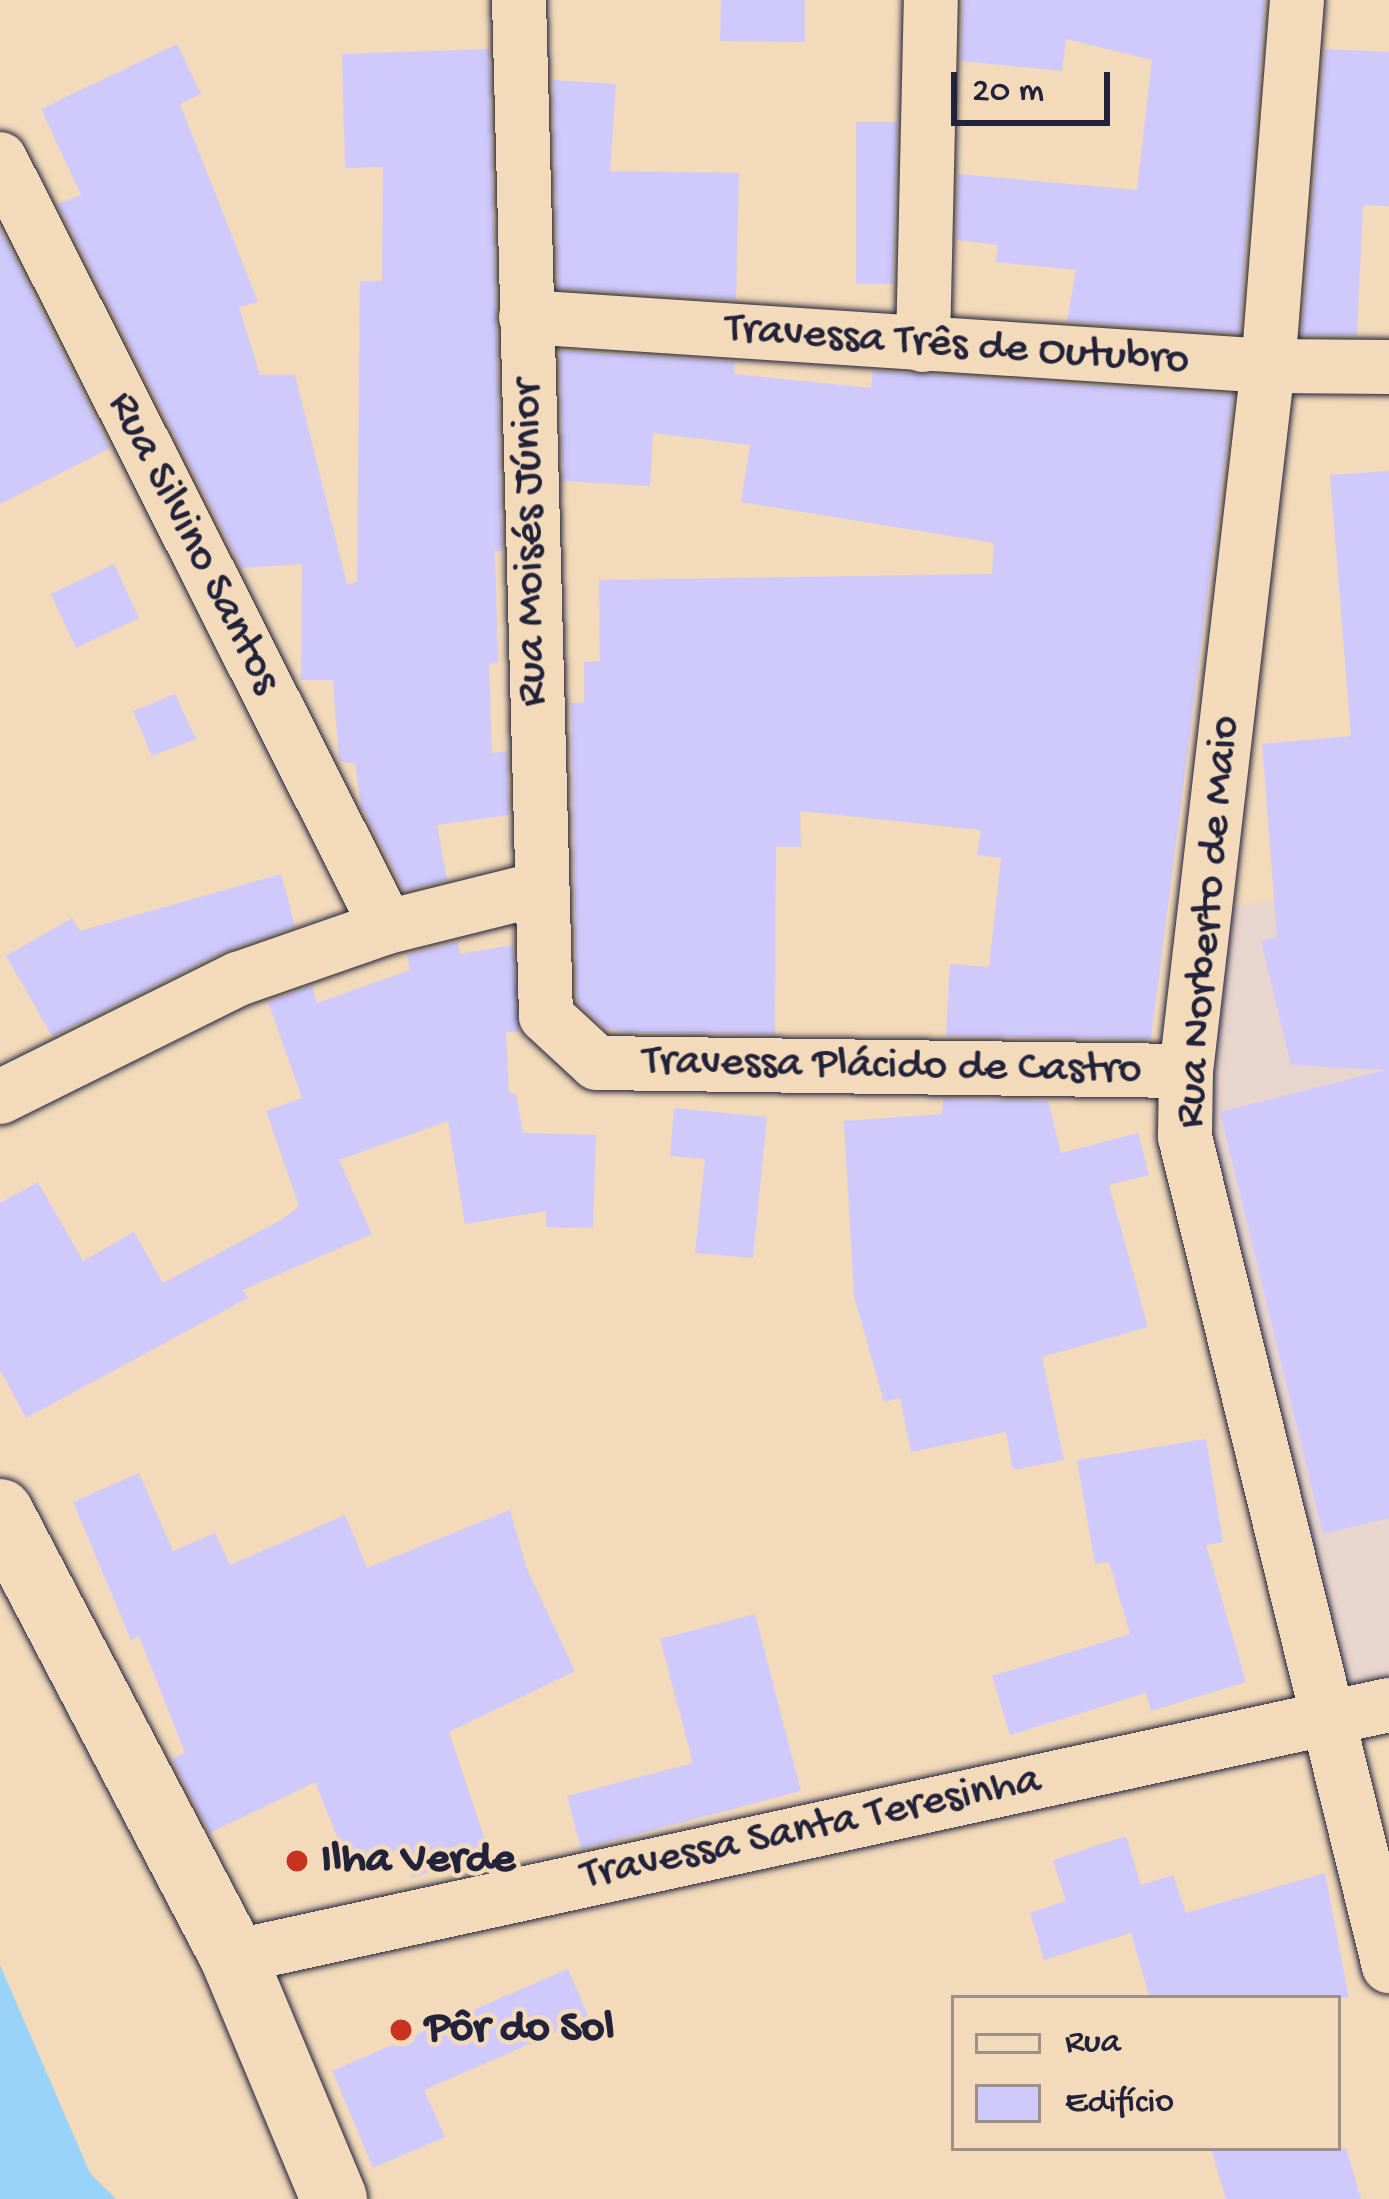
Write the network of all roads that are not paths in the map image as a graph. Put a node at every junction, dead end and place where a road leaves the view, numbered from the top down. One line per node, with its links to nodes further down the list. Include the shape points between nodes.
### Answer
1 (519, 0): 5 (street, Rua Moisés Júnior)
2 (931, 0): 6 (street)
3 (1297, 0): 7 (street, Rua Norberto de Maio)
4 (0, 159): 10 (street, Rua Silvino Santos)
5 (526, 316): 6 (street, Travessa Três de Outubro); 9 (street, Rua Moisés Júnior)
6 (923, 345): 7 (street, Travessa Três de Outubro)
7 (1268, 366): 8 (street, Travessa Três de Outubro); 12 (street, Rua Norberto de Maio)
8 (1389, 367)
9 (538, 889): 10 (street); 11 (street, Rua Moisés Júnior, via 546,1016)
10 (387, 927): 13 (street, via 238,979)
11 (597, 1063): 12 (street, Travessa Plácido de Castro)
12 (1186, 1071): 16 (street, Rua Norberto de Maio, via 1185,1137 1199,1210)
13 (0, 1097)
14 (0, 1512): 17 (street)
15 (1389, 1705): 16 (street, Travessa Santa Teresinha)
16 (1324, 1716): 17 (street, Travessa Santa Teresinha); 18 (street, Rua Norberto de Maio)
17 (233, 1957): 19 (street)
18 (1389, 1966)
19 (334, 2199)

